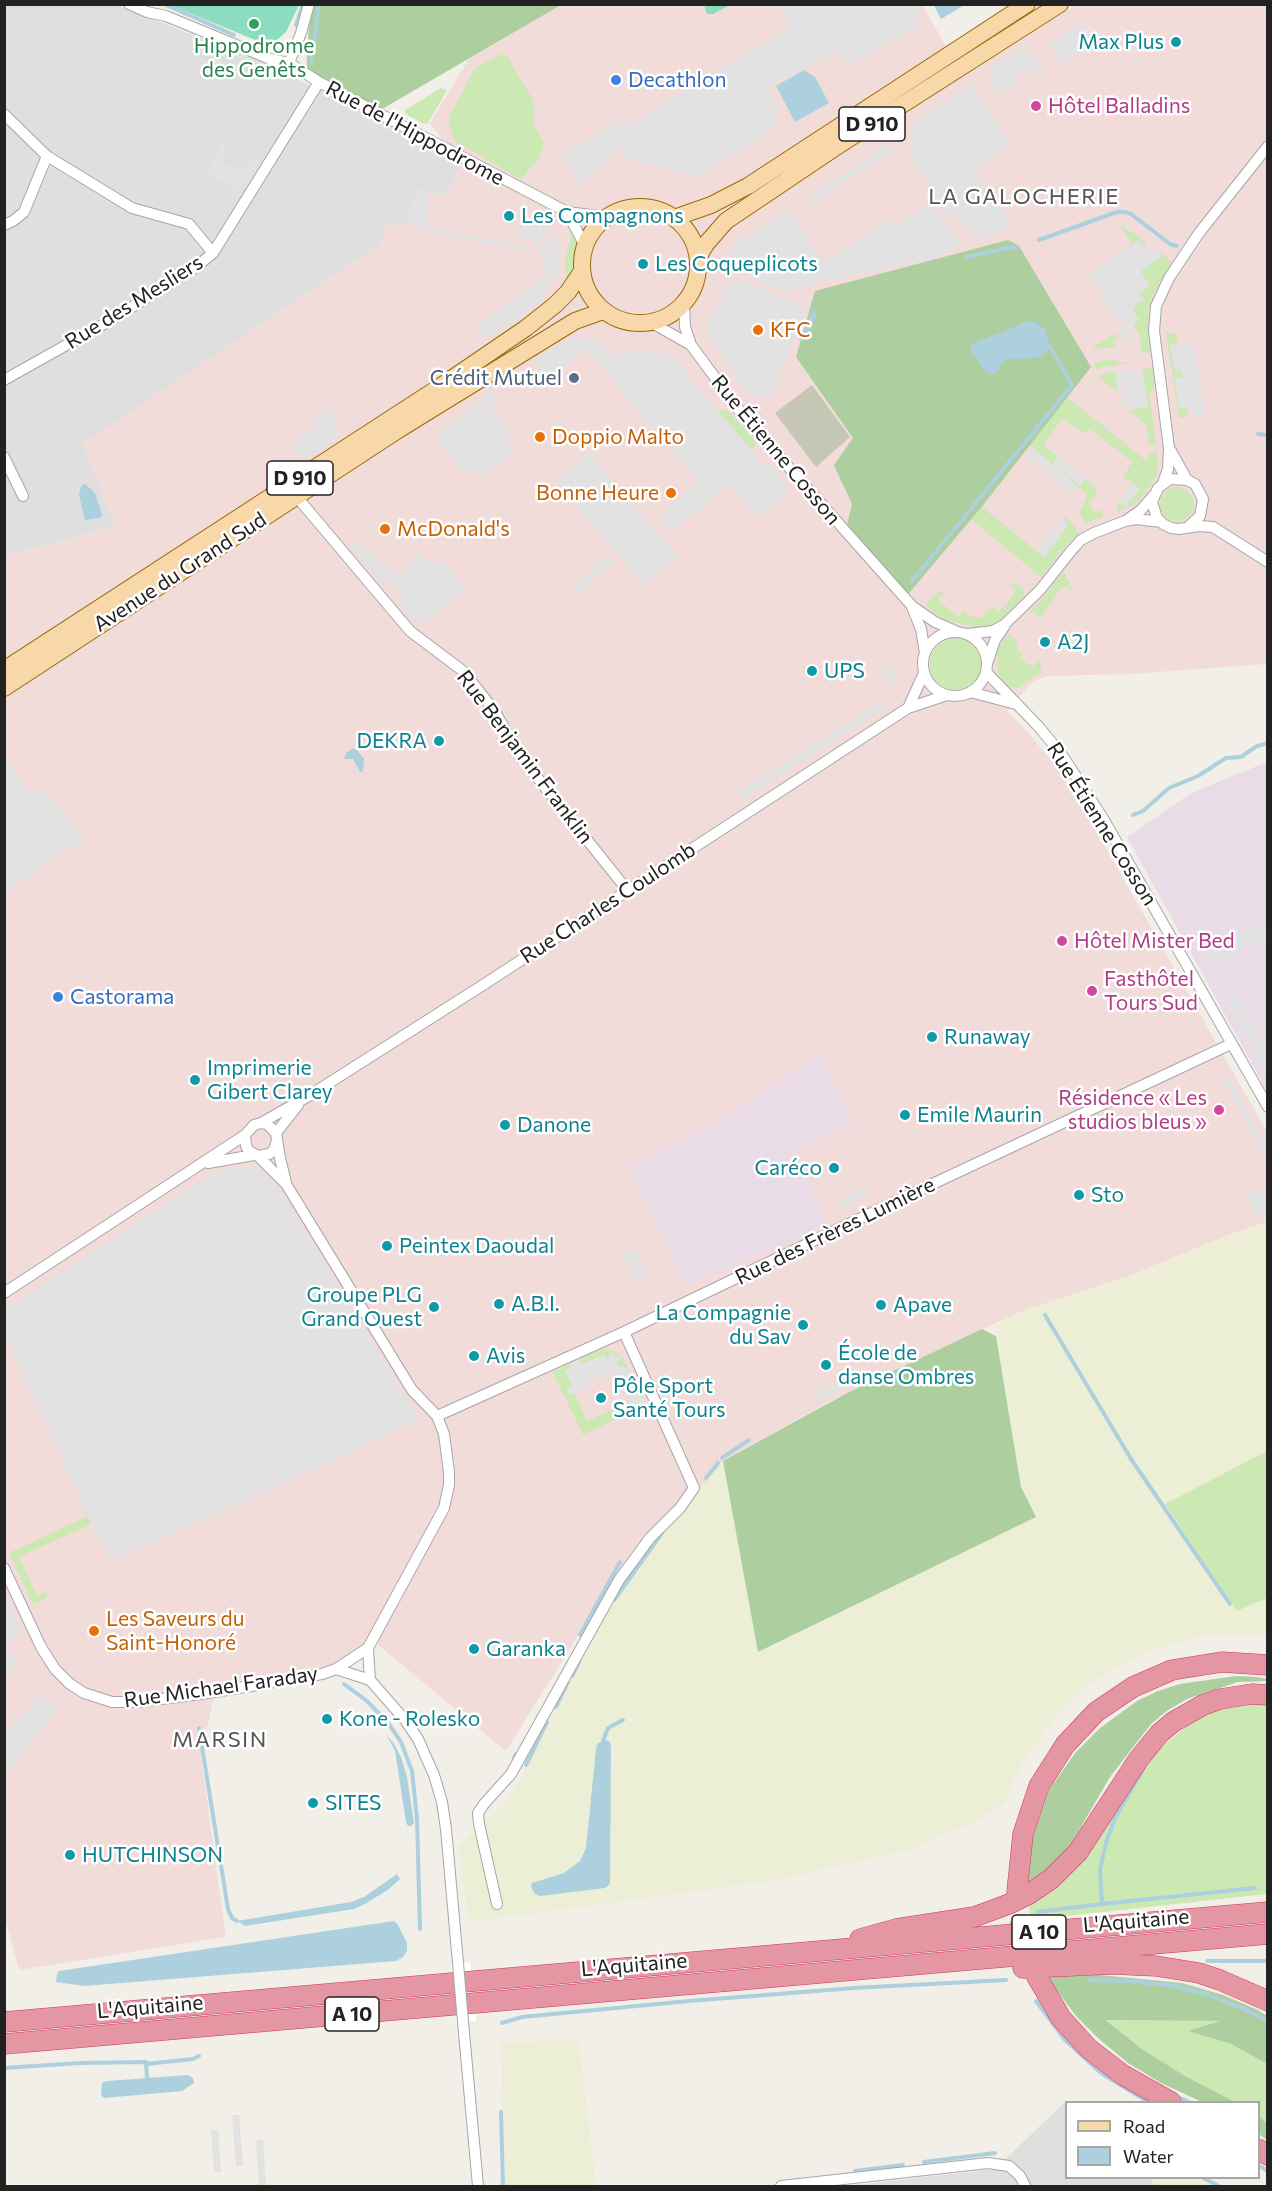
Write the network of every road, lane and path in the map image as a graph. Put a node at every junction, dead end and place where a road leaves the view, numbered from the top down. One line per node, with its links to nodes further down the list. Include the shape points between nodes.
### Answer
1 (129, 4): 5 (street, Rue de l'Hippodrome)
2 (309, 4): 5 (street)
3 (1028, 4): 12 (main road, D 910, via 748,186)
4 (1060, 4): 16 (main road, D 910, via 726,221)
5 (289, 63): 6 (street, Rue de l'Hippodrome)
6 (319, 82): 10 (street, Rue de l'Hippodrome); 15 (street, Rue des Mesliers)
7 (4, 114): 9 (street)
8 (1268, 146): 23 (street, via 1199,232 1156,306 1154,331)
9 (48, 156): 13 (street, via 24,212); 15 (street, via 132,208 189,224)
10 (567, 212): 11 (street, Rue de l'Hippodrome); 14 (street)
11 (607, 217): 12 (main road, via 623,209 641,207); 14 (main road)
12 (674, 218): 16 (main road, via 690,235)
13 (4, 225)
14 (585, 246): 17 (main road)
15 (213, 253): 22 (street, Rue des Mesliers, via 111,320)
16 (698, 258): 18 (main road, via 696,283)
17 (582, 271): 19 (main road, via 589,293); 41 (main road, Avenue du Grand Sud / D 910, via 568,292 526,328)
18 (684, 304): 20 (main road); 21 (street, Rue Étienne Cosson)
19 (603, 311): 20 (main road, via 626,322); 29 (main road, Avenue du Grand Sud / D 910, via 575,321)
20 (652, 323): 21 (street, Rue Étienne Cosson)
21 (691, 345): 36 (street, Rue Étienne Cosson, via 744,417)
22 (4, 380)
23 (1170, 448): 25 (street); 26 (street)
24 (4, 457): 28 (street)
25 (1187, 480): 26 (street); 30 (street, via 1200,491)
26 (1163, 483): 27 (street)
27 (1154, 495): 31 (street); 32 (street, via 1153,510)
28 (23, 496)
29 (296, 496): 43 (main road, Avenue du Grand Sud / D 910); 48 (street, Rue Benjamin Franklin, via 410,632 464,671 494,710 520,756)
30 (1203, 508): 33 (street); 34 (street)
31 (1125, 521): 32 (street); 37 (street, via 1082,540)
32 (1161, 522): 33 (street, via 1171,528)
33 (1188, 527): 34 (street)
34 (1213, 527): 35 (street)
35 (1268, 562)
36 (912, 606): 38 (street, Rue Étienne Cosson, via 935,622); 39 (street, Rue Étienne Cosson)
37 (1010, 620): 38 (street, via 993,631); 40 (street, via 995,640)
38 (963, 633): 39 (street, via 948,632 938,637); 40 (street, via 982,647)
39 (925, 653): 42 (street)
40 (987, 668): 44 (street); 46 (street, Rue Étienne Cosson)
41 (4, 670)
42 (924, 673): 45 (street, via 929,683); 47 (street)
43 (4, 688)
44 (970, 692): 45 (street); 46 (street)
45 (947, 695): 47 (street, Rue Charles Coulomb)
46 (1017, 704): 49 (street, Rue Étienne Cosson, via 1062,755 1095,806)
47 (908, 708): 48 (street, Rue Charles Coulomb)
48 (627, 891): 50 (street, Rue Charles Coulomb)
49 (1231, 1044): 51 (street, Rue Étienne Cosson); 59 (street, Rue des Frères Lumière)
50 (307, 1097): 52 (street, Rue Charles Coulomb); 54 (street, Rue Charles Coulomb, via 288,1116)
51 (1268, 1107)
52 (261, 1123): 53 (street, Rue Charles Coulomb); 54 (street, via 267,1124)
53 (245, 1135): 55 (street, via 246,1146); 56 (street, Rue Charles Coulomb)
54 (277, 1136): 55 (street, Rue Charles Coulomb, via 274,1150); 57 (street, Rue Michael Faraday)
55 (256, 1155): 56 (street, Rue Charles Coulomb); 57 (street, Rue Michael Faraday)
56 (199, 1165): 58 (street, Rue Charles Coulomb)
57 (286, 1184): 60 (street, Rue Michael Faraday, via 412,1390)
58 (4, 1293)
59 (624, 1332): 60 (street, Rue des Frères Lumière); 67 (street, via 694,1488 619,1580 511,1774 478,1813)
60 (437, 1416): 62 (street, Rue Michael Faraday, via 449,1467 446,1502)
61 (4, 1568): 64 (street, Rue Michael Faraday, via 49,1660 70,1684 103,1700 139,1702 215,1692)
62 (368, 1648): 64 (street, Rue Michael Faraday); 65 (street)
63 (1268, 1665): 68 (highway, via 1222,1662 1172,1670 1132,1687 1096,1712 1065,1745 1040,1786 1023,1834)
64 (336, 1669): 65 (street)
65 (370, 1680): 78 (street, bridge, via 411,1730 427,1757 442,1802)
66 (1268, 1695): 71 (highway, via 1220,1699 1173,1722 1138,1760 1078,1852 1029,1894 974,1917 896,1929)
67 (497, 1904)
68 (1018, 1907)
69 (1268, 1912): 71 (highway, L'Aquitaine / A 10)
70 (1268, 1934): 72 (highway, L'Aquitaine / A 10)
71 (811, 1952): 75 (highway, L'Aquitaine / A 10)
72 (988, 1958): 74 (highway, via 1003,1968 1134,1964 1175,1968 1220,1980); 76 (highway, L'Aquitaine / A 10)
73 (1037, 1977): 77 (highway, via 1061,2018 1088,2048)
74 (1268, 2001)
75 (4, 2022)
76 (4, 2044)
77 (1168, 2101)
78 (478, 2187)
79 (781, 2187): 80 (street, via 988,2163 1015,2170)
80 (1025, 2187)

